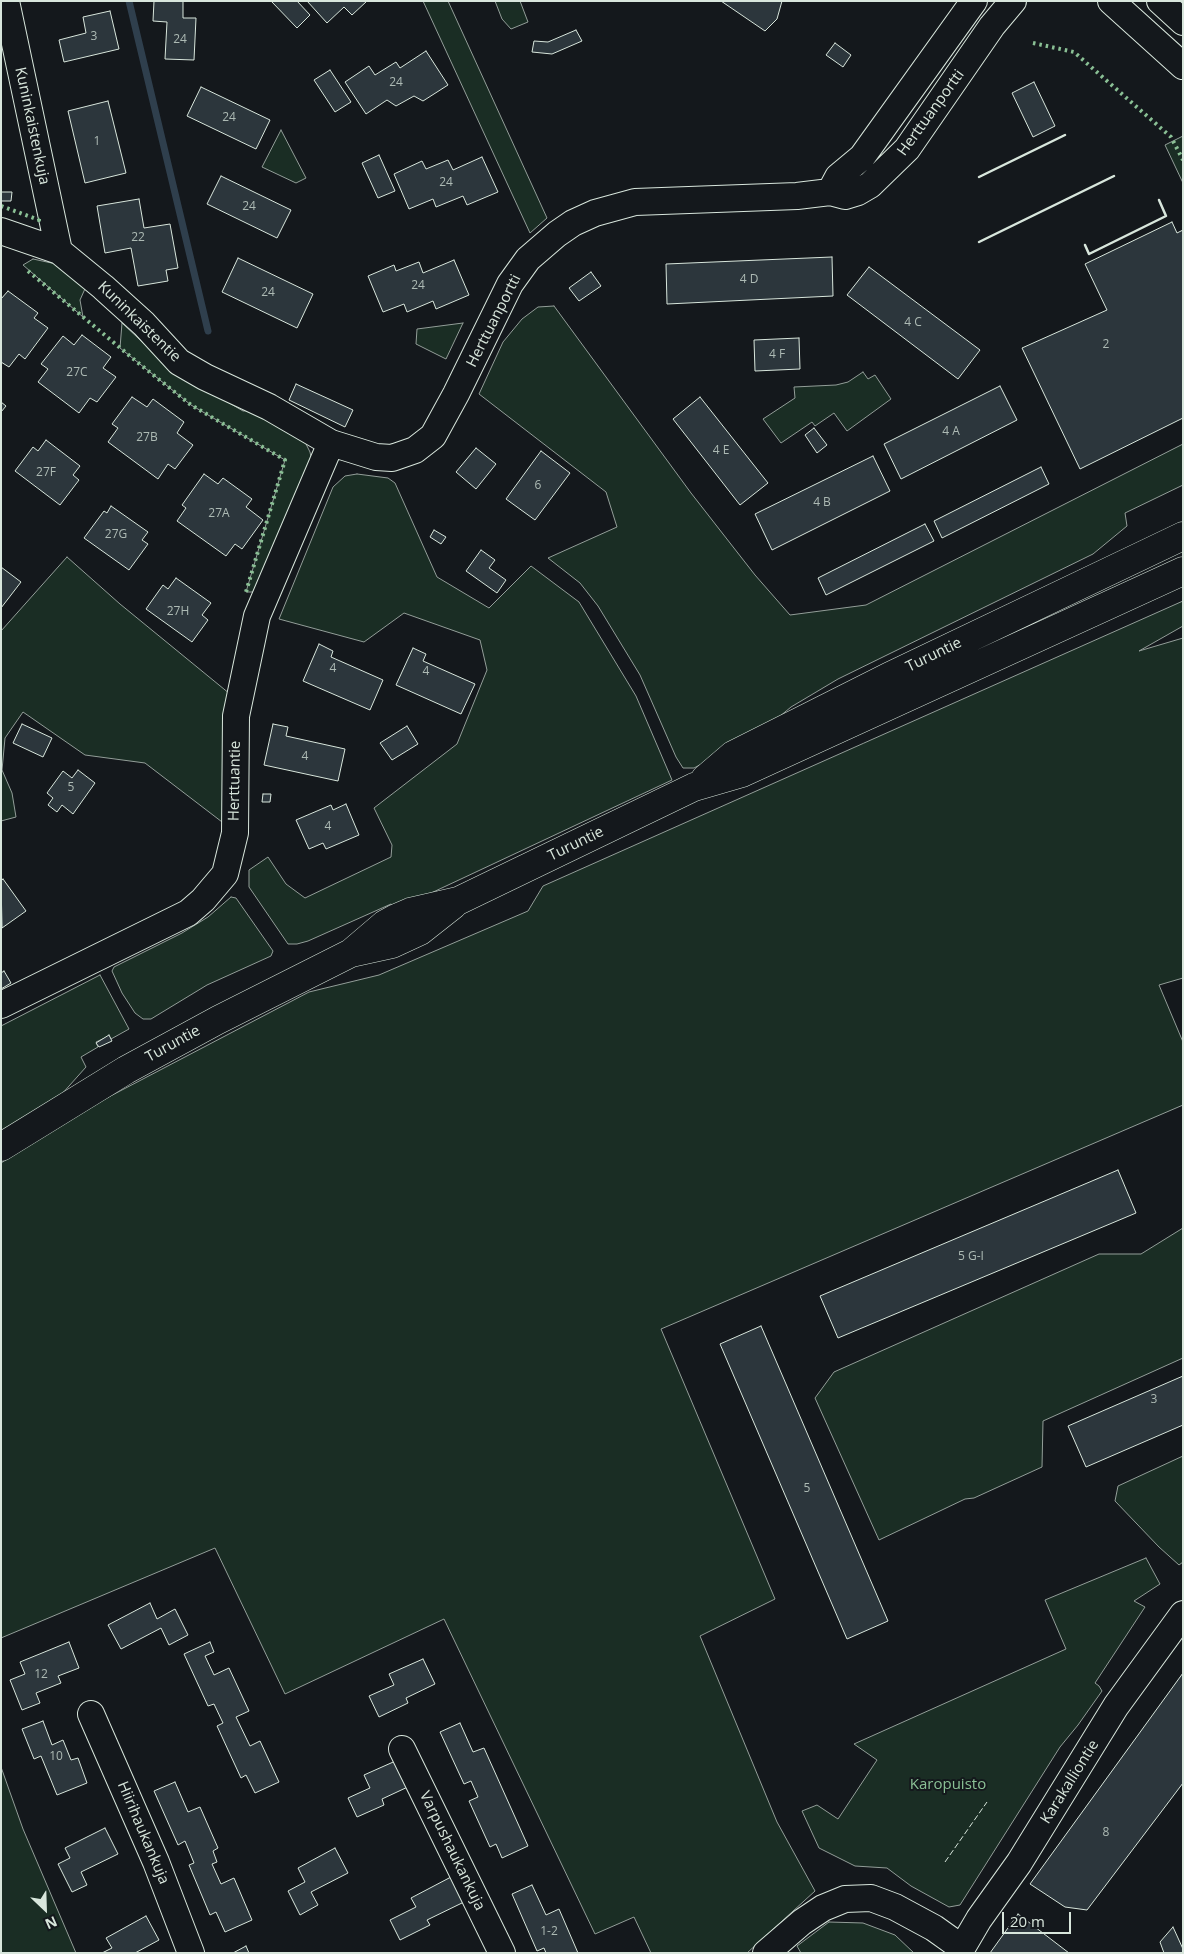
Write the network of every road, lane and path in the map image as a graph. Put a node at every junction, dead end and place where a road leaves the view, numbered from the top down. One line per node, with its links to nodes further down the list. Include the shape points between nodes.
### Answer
1 (6, 1): 10 (street, Kuninkaistenkuja)
2 (974, 1): 8 (street, Herttuanportti, via 862,157 838,178)
3 (1013, 1): 8 (street, Herttuanportti, via 890,168 858,192 845,196)
4 (1111, 1): 7 (street)
5 (1160, 1): 6 (street)
6 (1183, 22)
7 (1183, 66)
8 (830, 192): 11 (street, Herttuanportti, via 635,202 595,212 573,223 528,259 510,284 432,436 415,450 392,458 376,457)
9 (1, 231): 10 (street, Kuninkaistentie)
10 (59, 251): 11 (street, Kuninkaistentie, via 144,324 179,362 269,407)
11 (331, 443): 17 (street, Herttuantie, via 257,616 236,716 235,833 225,874 188,913)
12 (1183, 536): 16 (main road, Turuntie, via 733,755)
13 (1183, 571): 15 (main road, Turuntie)
14 (1183, 590): 15 (main road)
15 (1074, 621): 16 (main road, Turuntie, via 742,772)
16 (694, 788): 18 (main road, Turuntie, via 458,901 410,912 384,924 351,953 126,1070)
17 (1, 1005)
18 (1, 1147)
19 (1183, 1614): 22 (street, Karakalliontie, via 1116,1706 1019,1863)
20 (91, 1714): 23 (street, Hiirihaukankuja, via 156,1862)
21 (402, 1749): 24 (street, Varpushaukankuja)
22 (960, 1951): 25 (street, via 934,1928 871,1898 845,1899 823,1908)
23 (191, 1953)
24 (502, 1953)
25 (766, 1953)

